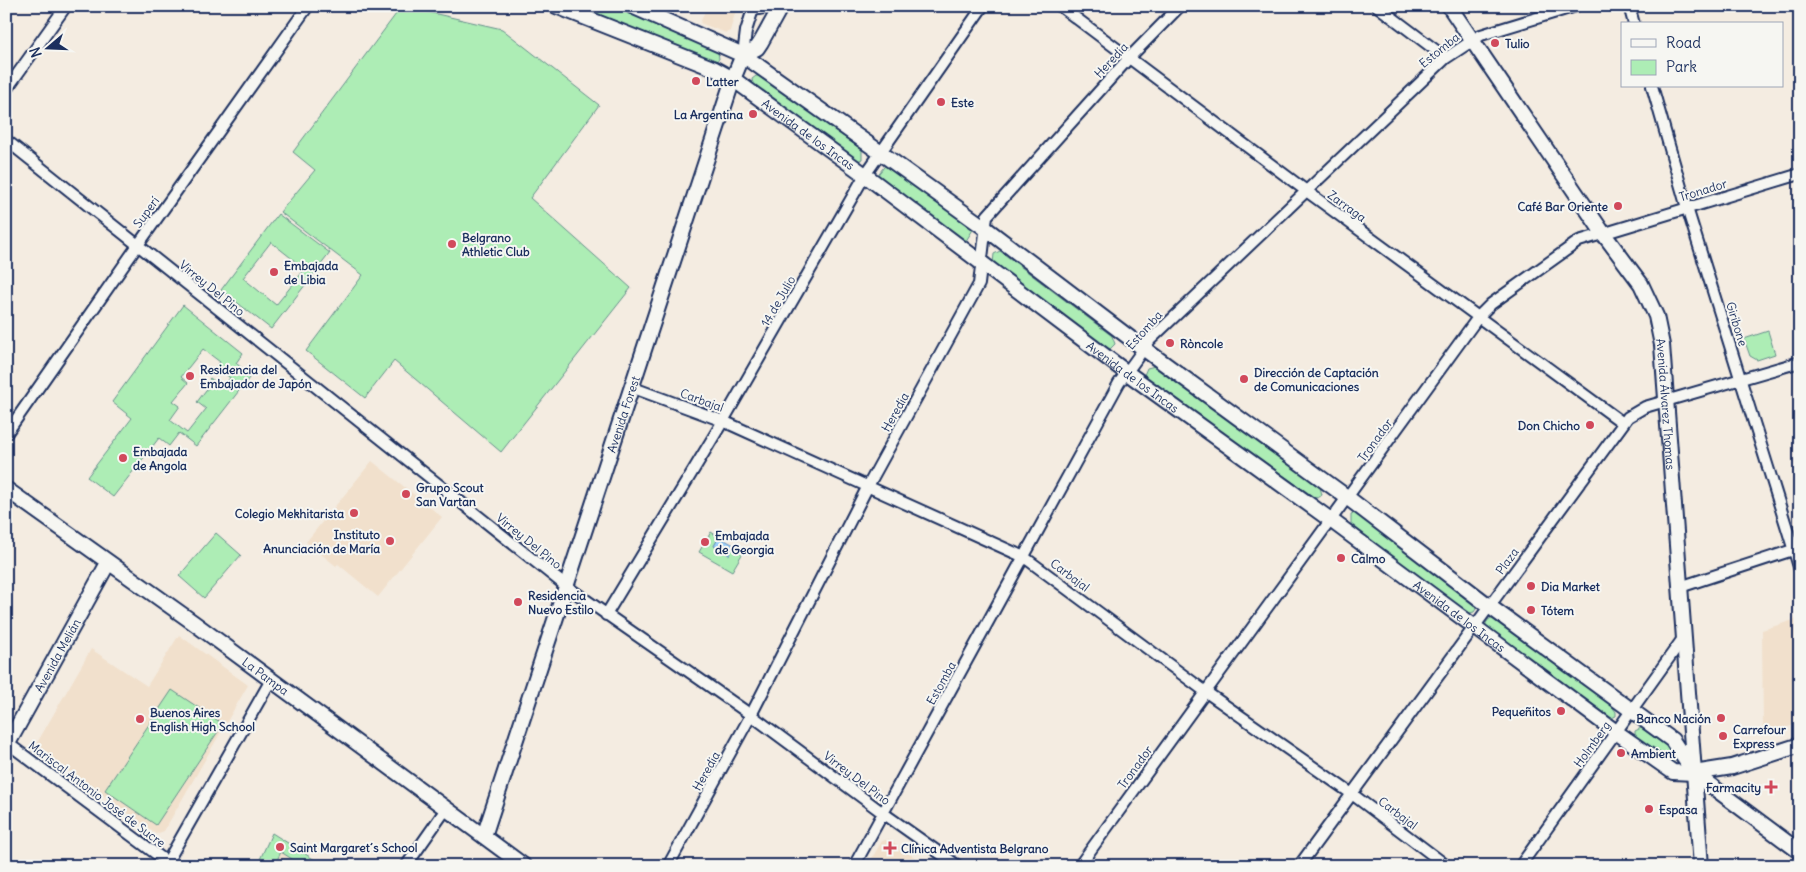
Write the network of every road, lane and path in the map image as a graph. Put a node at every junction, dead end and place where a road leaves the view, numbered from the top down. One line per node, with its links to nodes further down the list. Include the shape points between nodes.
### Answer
1 (66, 6): 21 (street)
2 (308, 6): 30 (street, Superí)
3 (556, 6): 19 (main road, Avenida de los Incas)
4 (632, 6): 16 (main road, Avenida de los Incas)
5 (781, 6): 16 (main road, Avenida Forest, via 757,48)
6 (983, 6): 23 (street, 14 de Julio)
7 (1060, 6): 17 (street, Zarraga)
8 (1180, 6): 17 (street, Heredia)
9 (1378, 6): 18 (street)
10 (1449, 6): 15 (main road, Avenida Álvarez Thomas)
11 (1576, 6): 15 (street, Estomba)
12 (1629, 6): 14 (street)
13 (757, 7): 16 (street, via 746,31)
14 (1633, 22)
15 (1472, 40): 18 (street, Estomba); 29 (main road, Avenida Álvarez Thomas)
16 (743, 55): 19 (main road, Avenida Forest); 23 (main road, Avenida de los Incas)
17 (1129, 58): 26 (street, Zarraga); 28 (street, Heredia, via 987,216)
18 (1446, 58): 26 (street, Estomba)
19 (733, 79): 25 (main road, Avenida de los Incas); 37 (main road, Avenida Forest)
20 (1653, 88): 27 (street, Giribone)
21 (6, 90)
22 (6, 140): 30 (street, Virrey Del Pino)
23 (881, 153): 25 (street, 14 de Julio); 28 (main road, Avenida de los Incas)
24 (1800, 174): 27 (street, Tronador)
25 (865, 175): 31 (main road, Avenida de los Incas); 39 (street, 14 de Julio)
26 (1305, 190): 32 (street, Zarraga); 33 (street, Estomba)
27 (1687, 208): 29 (street, Tronador); 36 (street, Giribone)
28 (985, 228): 31 (street, Heredia); 33 (main road, Avenida de los Incas)
29 (1603, 233): 32 (street, Tronador, via 1570,246); 38 (main road, Avenida Álvarez Thomas, via 1641,284 1656,316 1662,345)
30 (138, 245): 41 (street, Superí); 50 (street, Virrey Del Pino)
31 (981, 263): 35 (main road, Avenida de los Incas); 42 (street, Heredia, via 979,284)
32 (1479, 316): 40 (street, Zarraga); 44 (street, Tronador)
33 (1143, 348): 35 (street, Estomba); 44 (main road, Avenida de los Incas)
34 (1800, 362): 36 (street, Plaza)
35 (1126, 372): 45 (main road, Avenida de los Incas); 47 (street, Estomba)
36 (1741, 380): 38 (street, Plaza); 46 (street, Giribone)
37 (631, 387): 39 (street, Carbajal); 50 (main road, Avenida Forest)
38 (1666, 400): 40 (street, Plaza, via 1635,411); 51 (main road, Avenida Álvarez Thomas)
39 (723, 421): 42 (street, Carbajal); 53 (street, 14 de Julio)
40 (1623, 423): 52 (street, Plaza)
41 (6, 434)
42 (868, 486): 47 (street, Carbajal); 59 (street, Heredia)
43 (6, 489): 48 (main road, La Pampa)
44 (1348, 498): 45 (street, Tronador); 52 (main road, Avenida de los Incas)
45 (1332, 521): 54 (main road, Avenida de los Incas); 57 (street, Tronador)
46 (1797, 549): 49 (street, Giribone); 51 (street)
47 (1024, 557): 57 (street, Carbajal); 66 (street, Estomba)
48 (108, 563): 56 (main road, La Pampa); 61 (main road, Avenida Melián)
49 (1800, 570)
50 (566, 586): 53 (street, Virrey Del Pino); 67 (main road, Avenida Forest)
51 (1680, 588): 55 (main road, Avenida Álvarez Thomas)
52 (1489, 606): 54 (street, Plaza); 58 (main road, Avenida de los Incas)
53 (606, 615): 59 (street, Virrey Del Pino)
54 (1474, 626): 60 (main road, Avenida de los Incas); 64 (street, Plaza)
55 (1684, 637): 58 (street, Holmberg); 63 (main road, Avenida Álvarez Thomas)
56 (271, 680): 65 (main road, La Pampa); 69 (street)
57 (1206, 692): 64 (street, Carbajal); 75 (street, Tronador)
58 (1631, 710): 60 (street, Holmberg); 63 (main road, Avenida de los Incas, via 1672,740)
59 (751, 715): 66 (street, Virrey Del Pino); 72 (street, Heredia)
60 (1616, 732): 63 (main road, Avenida de los Incas, via 1673,772); 78 (street, Holmberg)
61 (7, 745): 69 (street, Mariscal Antonio José de Sucre)
62 (1800, 745): 63 (main road, via 1732,767)
63 (1694, 773): 68 (main road, Avenida de los Incas); 79 (main road, Avenida Álvarez Thomas)
64 (1352, 794): 76 (street, Plaza); 77 (street, Carbajal)
65 (446, 809): 67 (main road, La Pampa); 70 (street)
66 (883, 813): 73 (street, Estomba); 74 (street, Virrey Del Pino)
67 (484, 836): 71 (main road, La Pampa)
68 (1800, 852)
69 (168, 865)
70 (406, 866)
71 (524, 866)
72 (668, 866)
73 (854, 866)
74 (958, 866)
75 (1079, 866)
76 (1299, 866)
77 (1447, 866)
78 (1520, 866)
79 (1702, 866)

